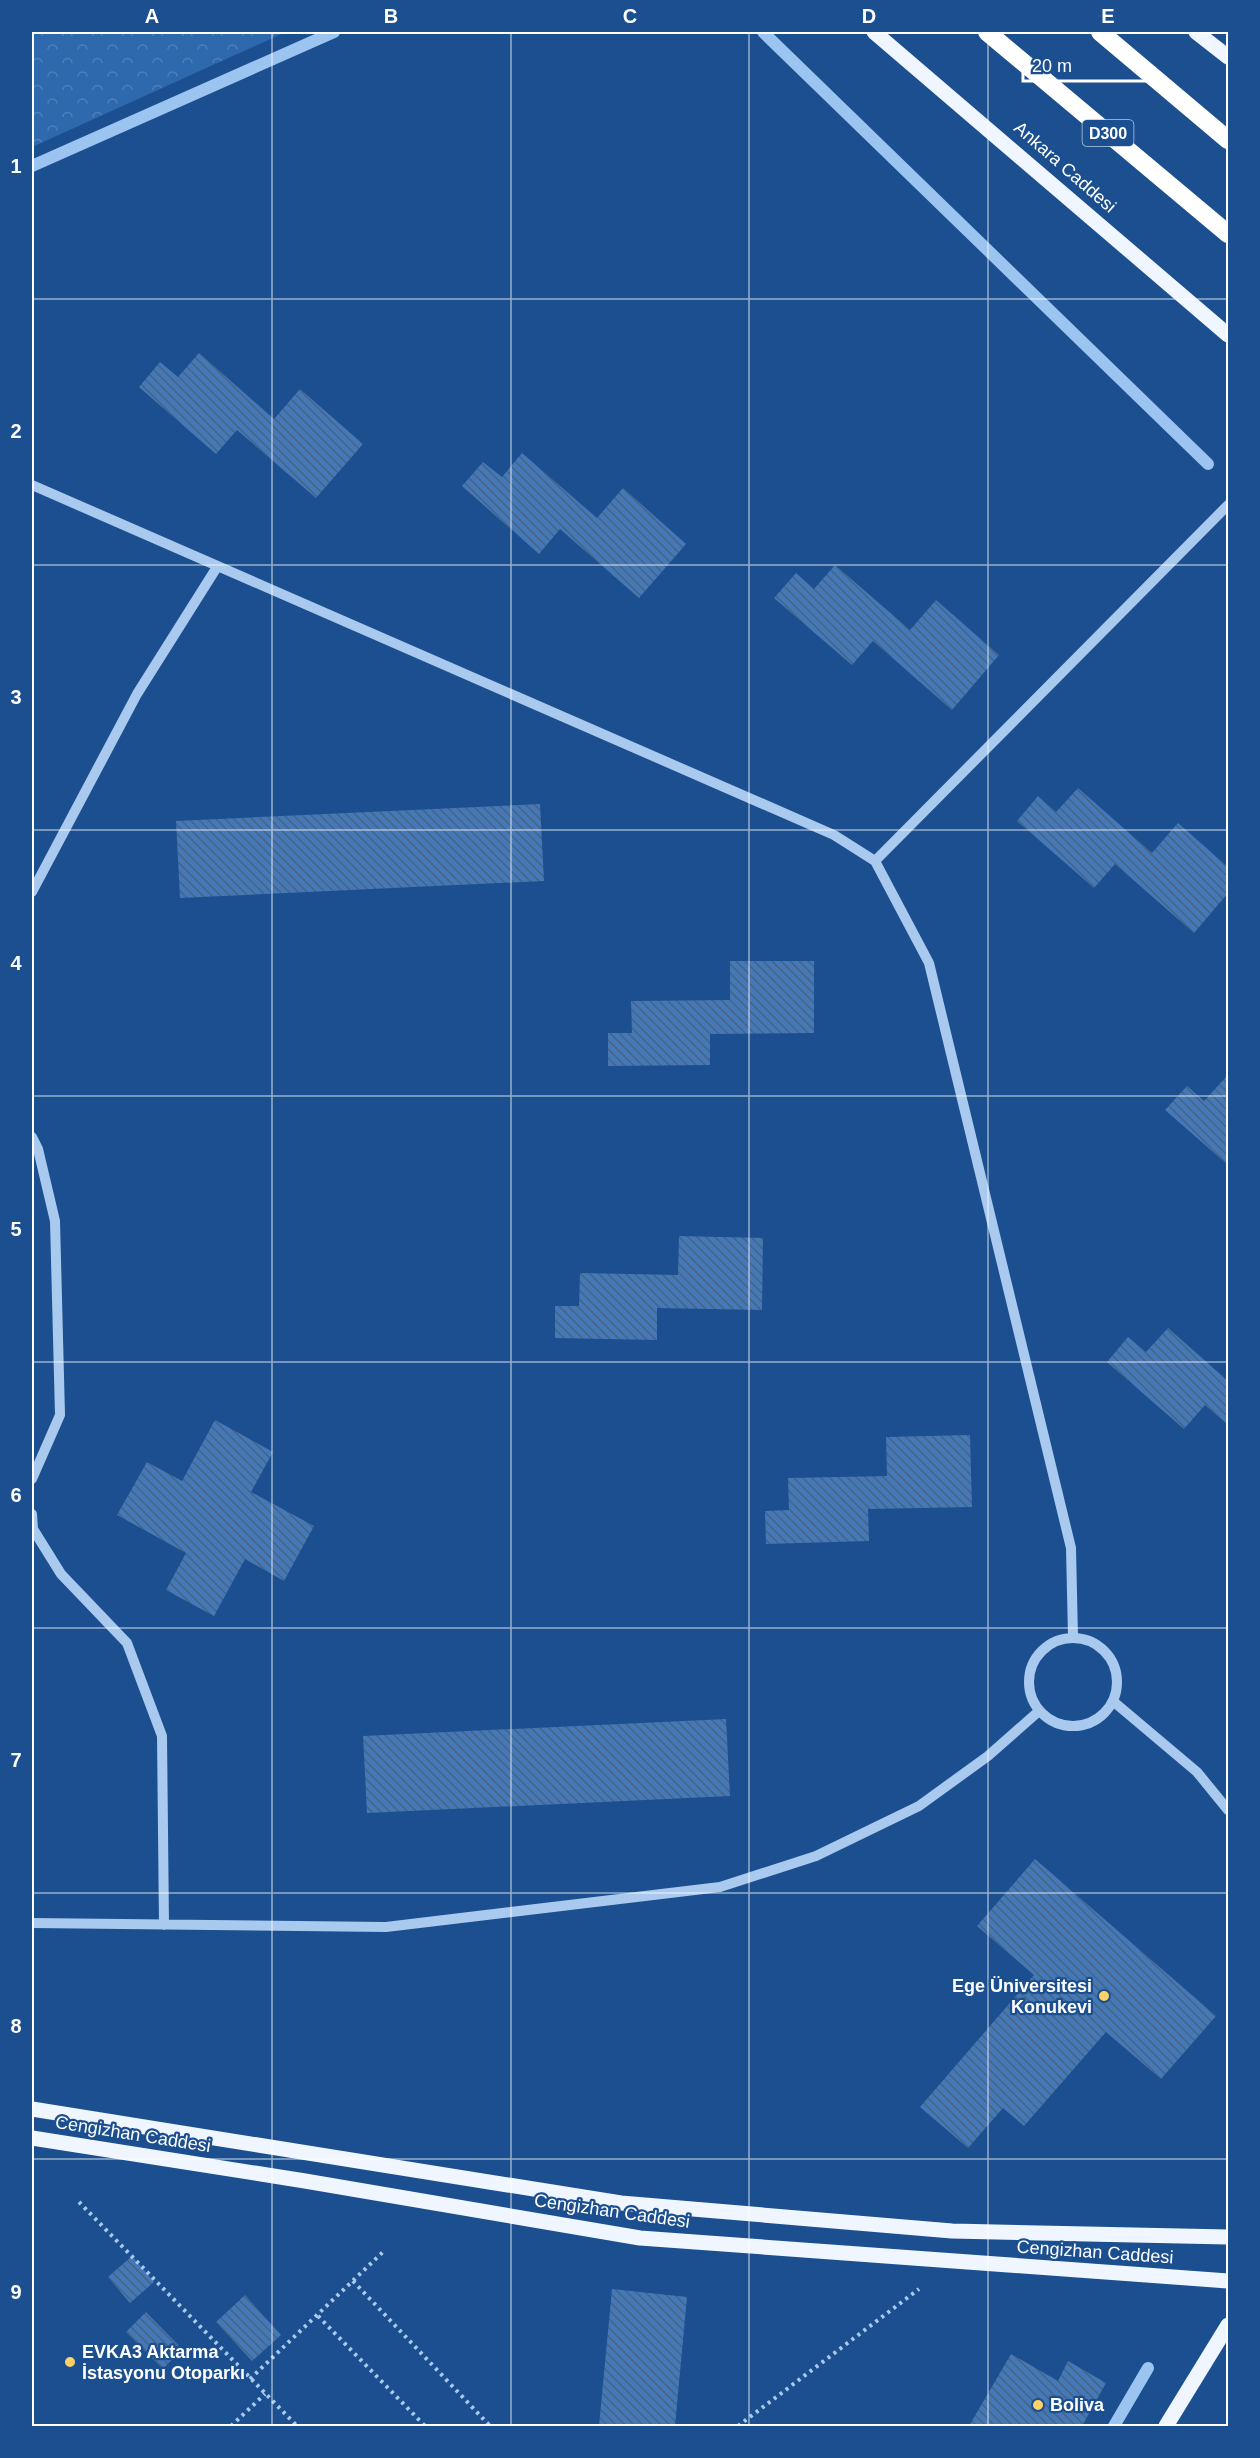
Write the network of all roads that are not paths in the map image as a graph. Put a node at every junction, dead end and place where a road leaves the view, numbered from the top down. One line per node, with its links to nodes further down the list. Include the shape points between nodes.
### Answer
1 (874, 32): 8 (main road, Ankara Caddesi)
2 (987, 32): 7 (highway, D300)
3 (1100, 32): 6 (highway)
4 (1196, 32): 5 (main road)
5 (1228, 57)
6 (1228, 140)
7 (1228, 234)
8 (1228, 335)
9 (32, 485): 11 (lane)
10 (1228, 505): 12 (lane)
11 (217, 567): 12 (lane, via 834,835); 13 (lane, via 137,694)
12 (875, 861): 17 (lane, via 929,963 1071,1548)
13 (32, 892)
14 (32, 1137): 15 (lane, via 39,1149 55,1221 60,1415)
15 (32, 1479)
16 (32, 1514): 22 (lane, via 33,1529 61,1574 127,1643 162,1736)
17 (1073, 1637): 18 (lane, via 1101,1647 1111,1658 1118,1679); 19 (lane, via 1046,1646 1033,1663 1029,1684 1031,1699)
18 (1114, 1702): 19 (lane, via 1093,1722 1079,1726 1064,1726); 20 (lane, via 1197,1772)
19 (1039, 1711): 22 (lane, via 988,1756 919,1806 816,1856 720,1887 386,1927)
20 (1228, 1810)
21 (32, 1923): 22 (lane)
22 (164, 1925)
23 (32, 2109): 25 (main road, Cengizhan Caddesi, via 621,2203 952,2231)
24 (32, 2138): 26 (main road, Cengizhan Caddesi, via 640,2238)
25 (1228, 2237)
26 (1228, 2281)
27 (1228, 2325): 28 (main road)
28 (1166, 2427)

